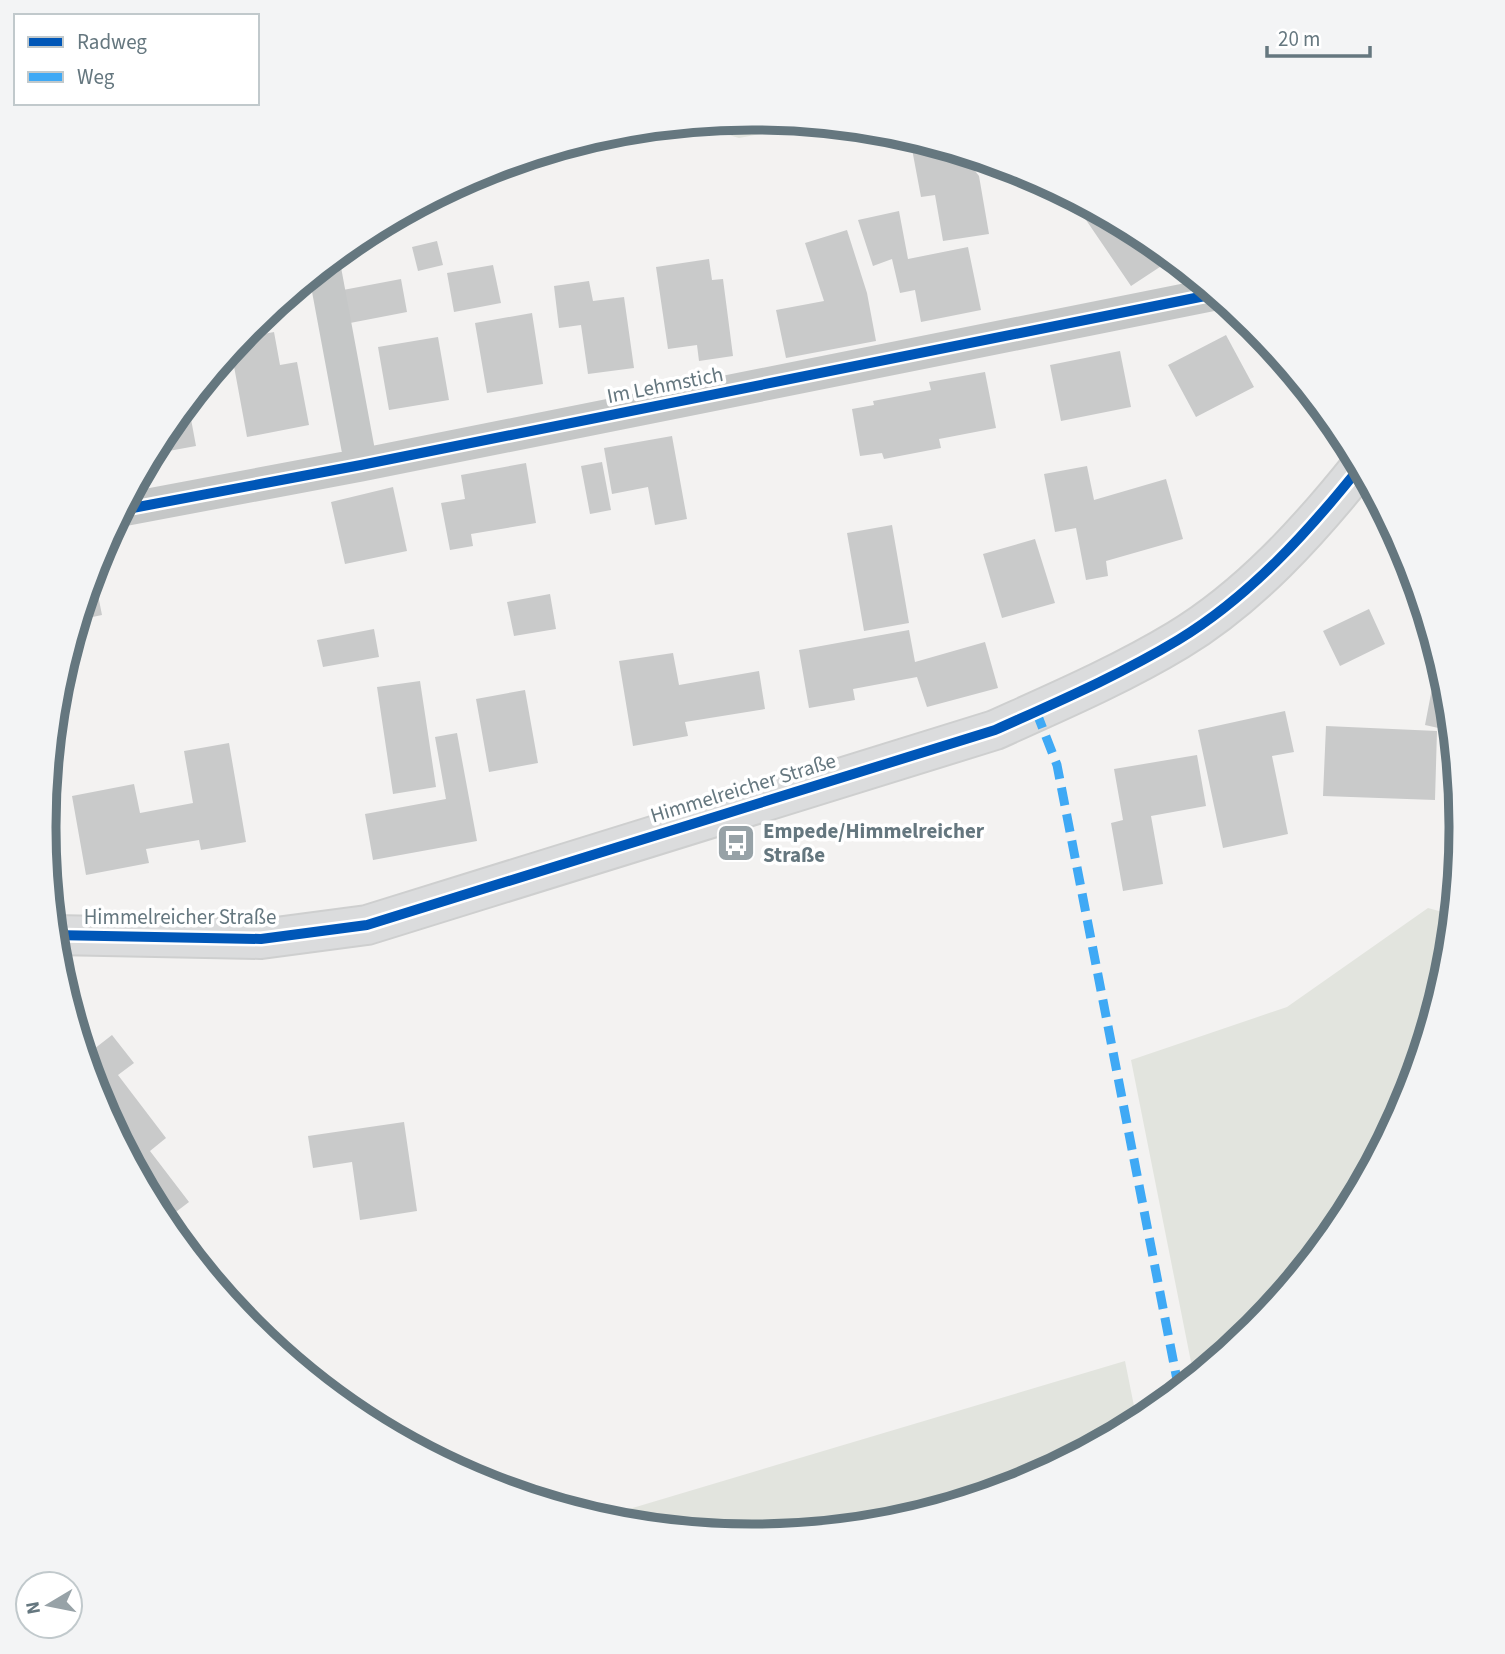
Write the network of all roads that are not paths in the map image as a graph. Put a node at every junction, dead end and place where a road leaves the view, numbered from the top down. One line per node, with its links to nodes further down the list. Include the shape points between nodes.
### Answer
1 (326, 276): 3 (street)
2 (1204, 296): 3 (street, Im Lehmstich)
3 (361, 465): 5 (street, Im Lehmstich)
4 (1353, 475): 6 (main road, Himmelreicher Straße, via 1297,540 1240,594 1179,639 995,730 367,925 261,939)
5 (134, 508)
6 (65, 935)

